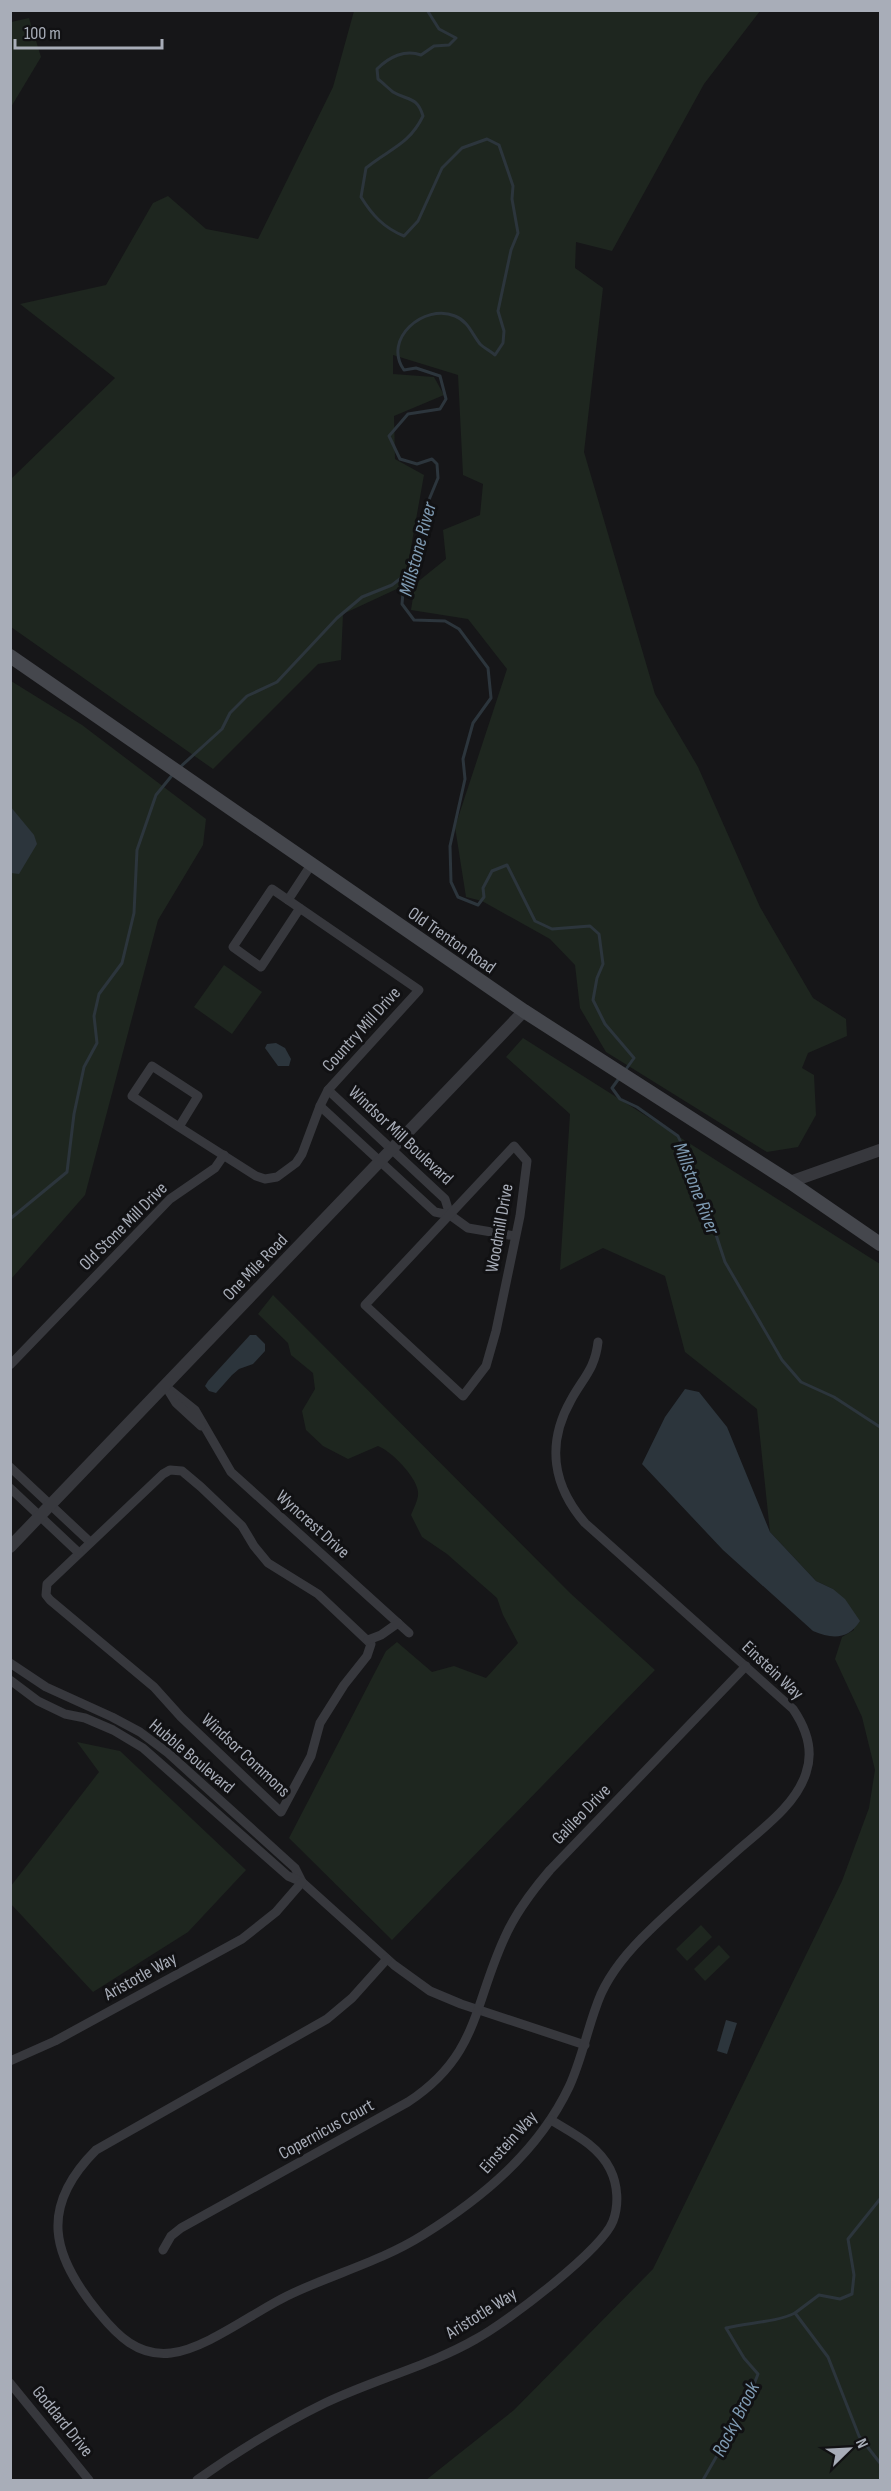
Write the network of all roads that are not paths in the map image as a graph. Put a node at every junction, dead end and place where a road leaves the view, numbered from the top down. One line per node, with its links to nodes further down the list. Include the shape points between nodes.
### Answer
1 (10, 656): 2 (main road, Old Trenton Road)
2 (311, 865): 3 (street); 5 (main road, Old Trenton Road)
3 (288, 900): 4 (street, Country Mill Drive); 4 (street, Country Mill Drive, via 272,889 232,947 261,967)
4 (300, 908): 6 (street, Country Mill Drive, via 419,990)
5 (524, 1011): 9 (street, One Mile Road); 13 (main road, Old Trenton Road)
6 (328, 1090): 7 (street); 9 (street, Windsor Mill Boulevard)
7 (320, 1106): 11 (street, via 302,1154 285,1173 265,1179); 12 (street, Windsor Mill Boulevard)
8 (179, 1127): 8 (street, via 198,1096 152,1066 132,1096); 11 (street)
9 (391, 1149): 12 (street, One Mile Road); 14 (street, Windsor Mill Boulevard, via 445,1199)
10 (880, 1150): 13 (street)
11 (224, 1155): 18 (street, Old Stone Mill Drive, via 215,1168 170,1199)
12 (380, 1162): 14 (street, Windsor Mill Boulevard, via 435,1212); 19 (street, One Mile Road)
13 (790, 1182): 16 (main road, Old Trenton Road)
14 (450, 1215): 15 (street, via 468,1228); 15 (street, Woodmill Drive, via 514,1146 527,1161); 15 (street, Woodmill Drive, via 365,1305 463,1395 486,1366)
15 (515, 1236)
16 (880, 1244)
17 (598, 1342): 31 (street, Einstein Way, via 595,1361 569,1402 558,1433 555,1467 561,1485 585,1523)
18 (10, 1365)
19 (165, 1386): 22 (street, One Mile Road); 27 (street, Wyncrest Drive, via 176,1403 205,1430 231,1472)
20 (10, 1467): 22 (street)
21 (10, 1488): 23 (street)
22 (51, 1506): 23 (street, One Mile Road); 24 (street)
23 (40, 1516): 25 (street, One Mile Road); 26 (street)
24 (90, 1542): 26 (street, Windsor Commons); 29 (street, Windsor Commons, via 163,1473 182,1471 238,1521 268,1563 318,1594)
25 (10, 1547)
26 (79, 1553): 29 (street, Windsor Commons, via 47,1584 45,1590 50,1600 159,1692 281,1812 310,1756 320,1723 368,1656)
27 (398, 1623): 28 (street, Wyncrest Drive); 29 (street)
28 (409, 1633)
29 (368, 1640)
30 (10, 1663): 33 (street, Hubble Boulevard, via 46,1687 112,1717 168,1753 295,1868)
31 (746, 1666): 35 (street, Galileo Drive, via 535,1888 503,1940); 36 (street, Einstein Way, via 793,1709 803,1724 810,1754 800,1788 619,1964 601,1994)
32 (12, 1681): 33 (street, Hubble Boulevard, via 38,1701 113,1730 144,1748 288,1876)
33 (302, 1882): 34 (street, Hubble Boulevard); 37 (street, Aristotle Way, via 276,1911 242,1939 55,2041)
34 (387, 1959): 35 (street, Hubble Boulevard, via 430,1991); 38 (street, Einstein Way, via 340,2010 96,2150 71,2179 59,2218 63,2258 81,2290 120,2337 159,2354 191,2348 303,2288 387,2255 425,2234 491,2186 522,2157)
35 (478, 2010): 36 (street, Hubble Boulevard); 39 (street, Copernicus Court, via 458,2055 424,2092 181,2228)
36 (585, 2045): 38 (street, Einstein Way)
37 (10, 2061)
38 (551, 2120): 42 (street, Aristotle Way, via 598,2152 610,2168 617,2199 613,2222 596,2246 505,2321 477,2339 323,2404 264,2436)
39 (163, 2250)
40 (10, 2383): 41 (street, Goddard Drive)
41 (90, 2481)
42 (197, 2481)

